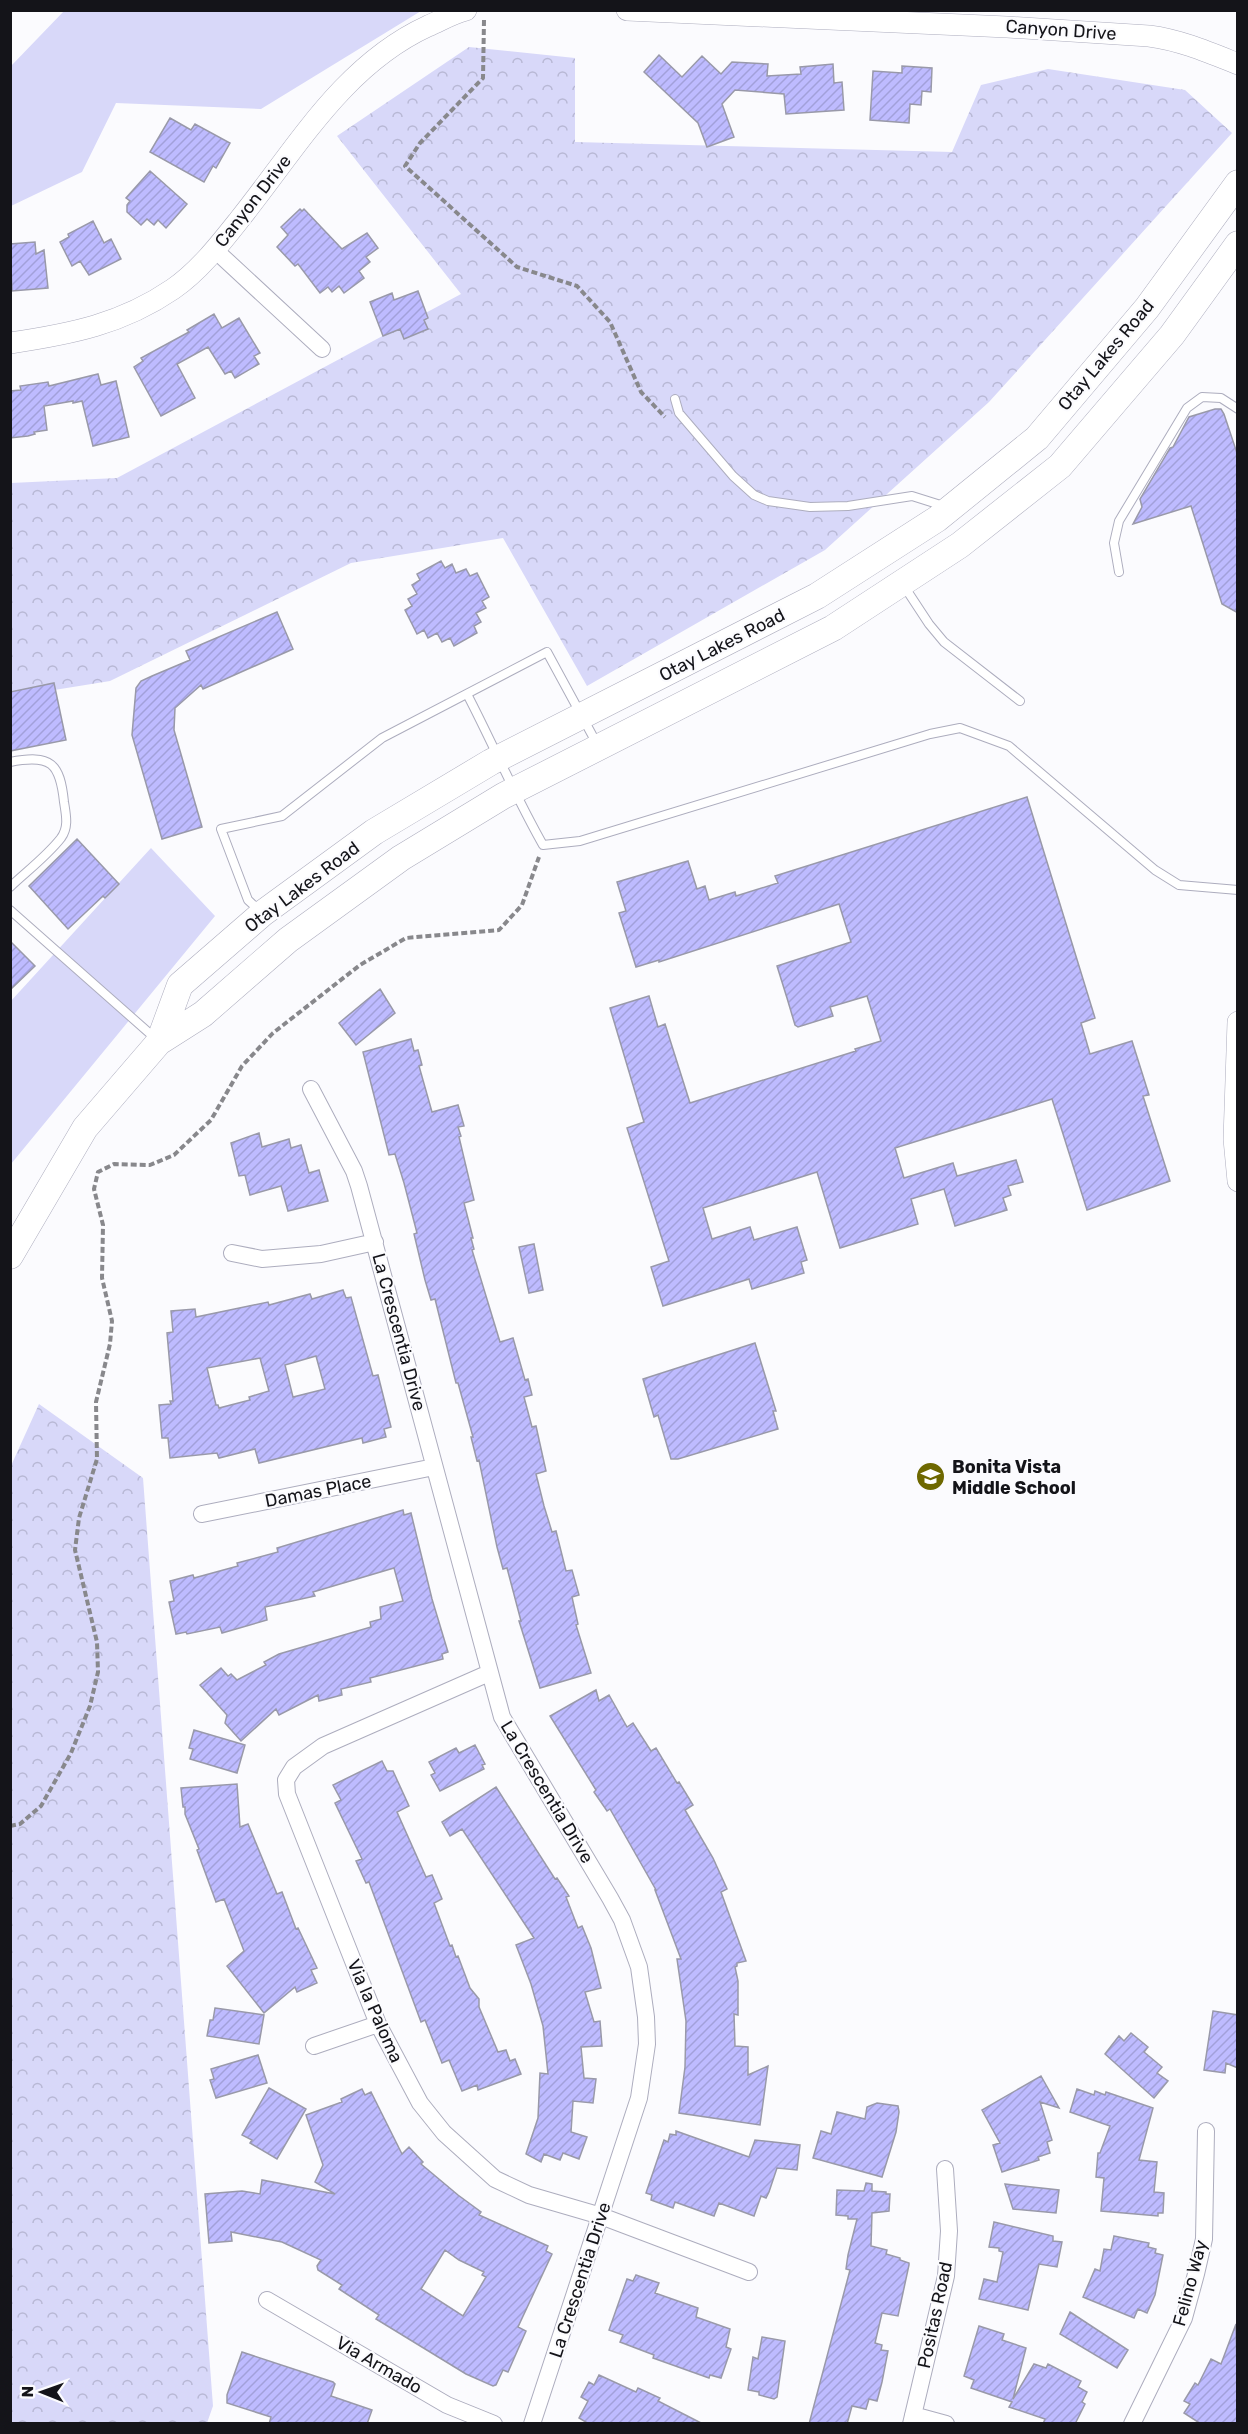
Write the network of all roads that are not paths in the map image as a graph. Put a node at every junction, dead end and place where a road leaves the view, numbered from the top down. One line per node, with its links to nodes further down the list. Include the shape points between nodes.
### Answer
1 (466, 10): 6 (street, Canyon Drive, via 401,39 344,85)
2 (627, 10): 3 (street, Canyon Drive, via 1149,36 1168,38)
3 (1238, 64)
4 (1238, 183): 11 (main road, Otay Lakes Road, via 1147,309 1037,438)
5 (1238, 244): 13 (main road, Otay Lakes Road, via 1172,335 1060,466 960,545)
6 (215, 250): 7 (street, Canyon Drive, via 175,288 130,315 66,335); 8 (street)
7 (10, 343)
8 (322, 349)
9 (675, 399): 11 (lane, via 679,413 733,476 754,495 768,501 810,507 848,506 912,496)
10 (1238, 409): 12 (lane, via 1221,398 1202,396 1187,408 1119,521 1114,543)
11 (950, 508): 16 (main road, Otay Lakes Road, via 817,596)
12 (1119, 572)
13 (902, 583): 15 (lane, via 944,642); 17 (main road, Otay Lakes Road, via 833,628)
14 (467, 694): 16 (lane, via 547,652); 18 (lane); 24 (lane, via 382,738 282,816 221,829 248,900)
15 (1020, 701)
16 (581, 716): 17 (lane); 18 (main road, Otay Lakes Road)
17 (599, 747): 20 (main road, Otay Lakes Road)
18 (500, 758): 20 (lane); 24 (main road, Otay Lakes Road, via 374,832)
19 (10, 762): 21 (lane, via 33,757 54,766 62,777 67,825 62,837)
20 (513, 791): 22 (lane, via 543,845 580,841 960,728 1009,746 1155,870 1179,885); 26 (main road, Otay Lakes Road, via 401,858 288,940 204,1014)
21 (10, 887)
22 (1238, 890)
23 (10, 910): 26 (lane)
24 (263, 913): 26 (main road, Otay Lakes Road, via 180,985)
25 (1238, 1022): 28 (street, via 1234,1139)
26 (159, 1042): 31 (main road, Otay Lakes Road, via 85,1128)
27 (311, 1089): 29 (street, La Crescentia Drive, via 354,1171)
28 (1238, 1181)
29 (375, 1242): 30 (street, via 321,1254 262,1259); 32 (street, La Crescentia Drive)
30 (232, 1253)
31 (10, 1256)
32 (435, 1467): 33 (street, Damas Place); 34 (street, La Crescentia Drive)
33 (202, 1514)
34 (489, 1673): 35 (street, Via la Paloma, via 323,1746 294,1767 286,1780 287,1794); 39 (street, La Crescentia Drive, via 502,1717 610,1898 639,1967 646,2017 644,2072)
35 (378, 2024): 36 (street); 39 (street, Via la Paloma, via 420,2103 469,2157 495,2179 529,2195)
36 (314, 2046)
37 (1206, 2131): 46 (street, Felino Way, via 1204,2239 1196,2274 1184,2318)
38 (945, 2169): 42 (street, Positas Road, via 950,2231 946,2276)
39 (601, 2216): 40 (street, Via la Paloma); 44 (street, La Crescentia Drive)
40 (749, 2272)
41 (267, 2300): 43 (street, Via Armado, via 447,2405)
42 (912, 2419): 45 (street)
43 (494, 2424)
44 (532, 2424)
45 (946, 2424)
46 (1132, 2424)

